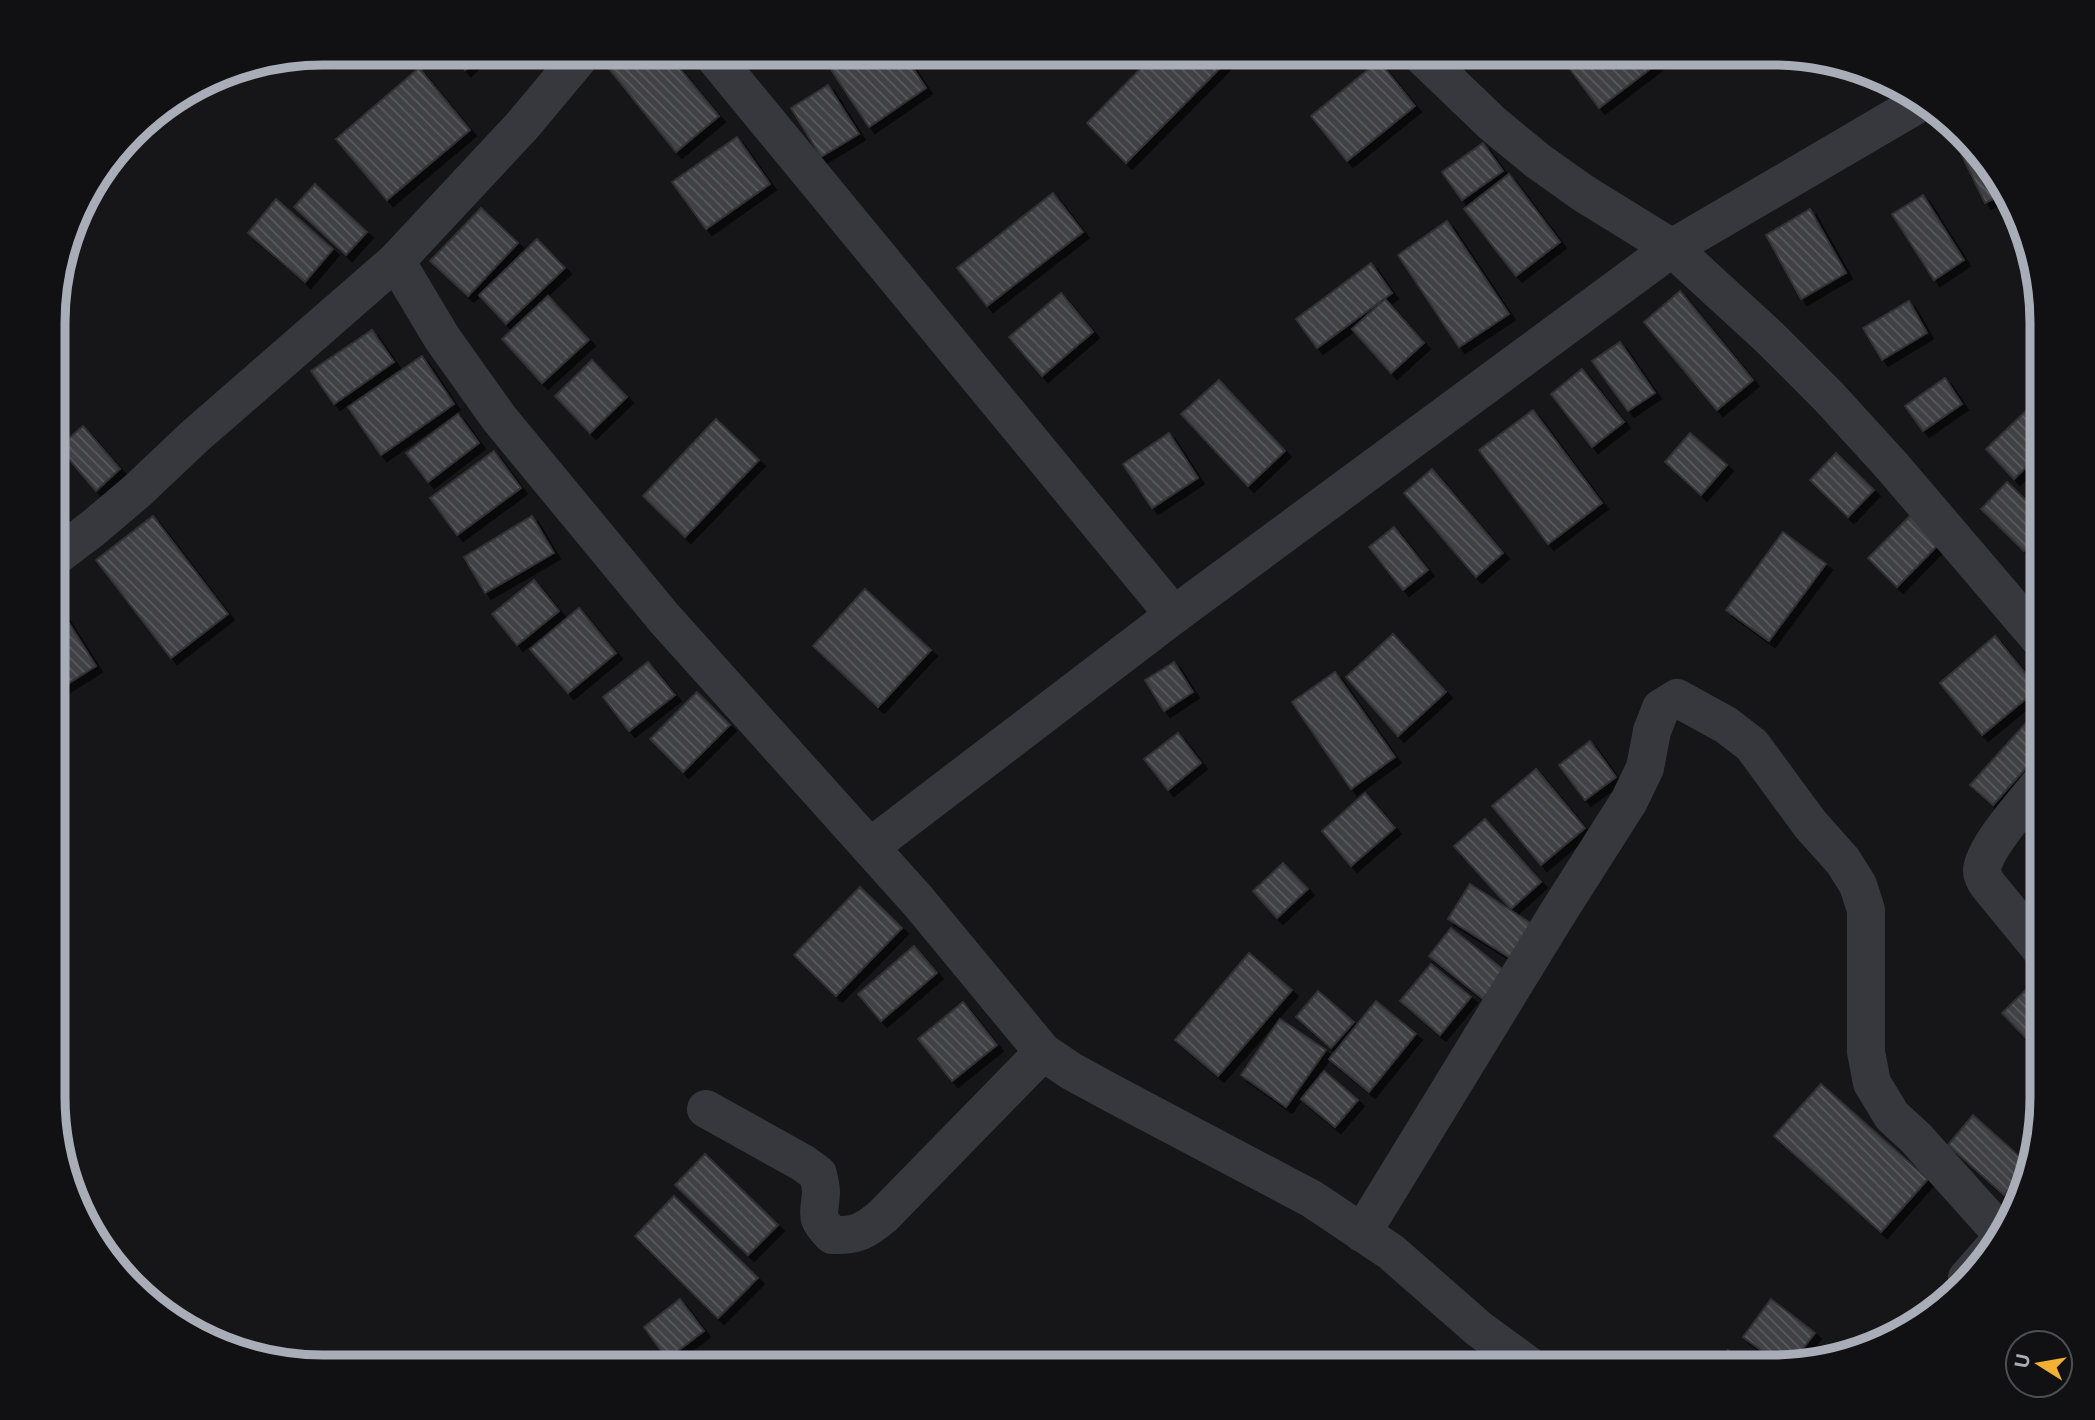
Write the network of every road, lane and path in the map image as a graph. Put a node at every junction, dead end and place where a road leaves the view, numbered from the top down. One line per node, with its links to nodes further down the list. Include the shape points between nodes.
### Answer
1 (573, 65): 6 (street, via 513,137)
2 (721, 65): 8 (street)
3 (1432, 65): 5 (street, via 1538,161)
4 (1914, 107): 5 (street)
5 (1672, 248): 8 (street); 9 (street, via 1829,397)
6 (396, 261): 7 (street); 11 (street, via 442,338 499,418 664,618)
7 (65, 549)
8 (1174, 615): 11 (street)
9 (2030, 628)
10 (2030, 797): 12 (street, via 1988,851 1982,869 1987,886)
11 (870, 847): 13 (street)
12 (2030, 937)
13 (1043, 1052): 14 (street, via 883,1216 850,1236 832,1235 820,1223 818,1174); 16 (street, via 1312,1199)
14 (706, 1108)
15 (1996, 1227): 16 (street, via 1892,1116 1872,1083 1866,1052 1866,910 1858,885 1752,746 1726,725 1677,698 1661,708 1645,768 1629,801)
16 (1362, 1233): 17 (street)
17 (1515, 1355)

